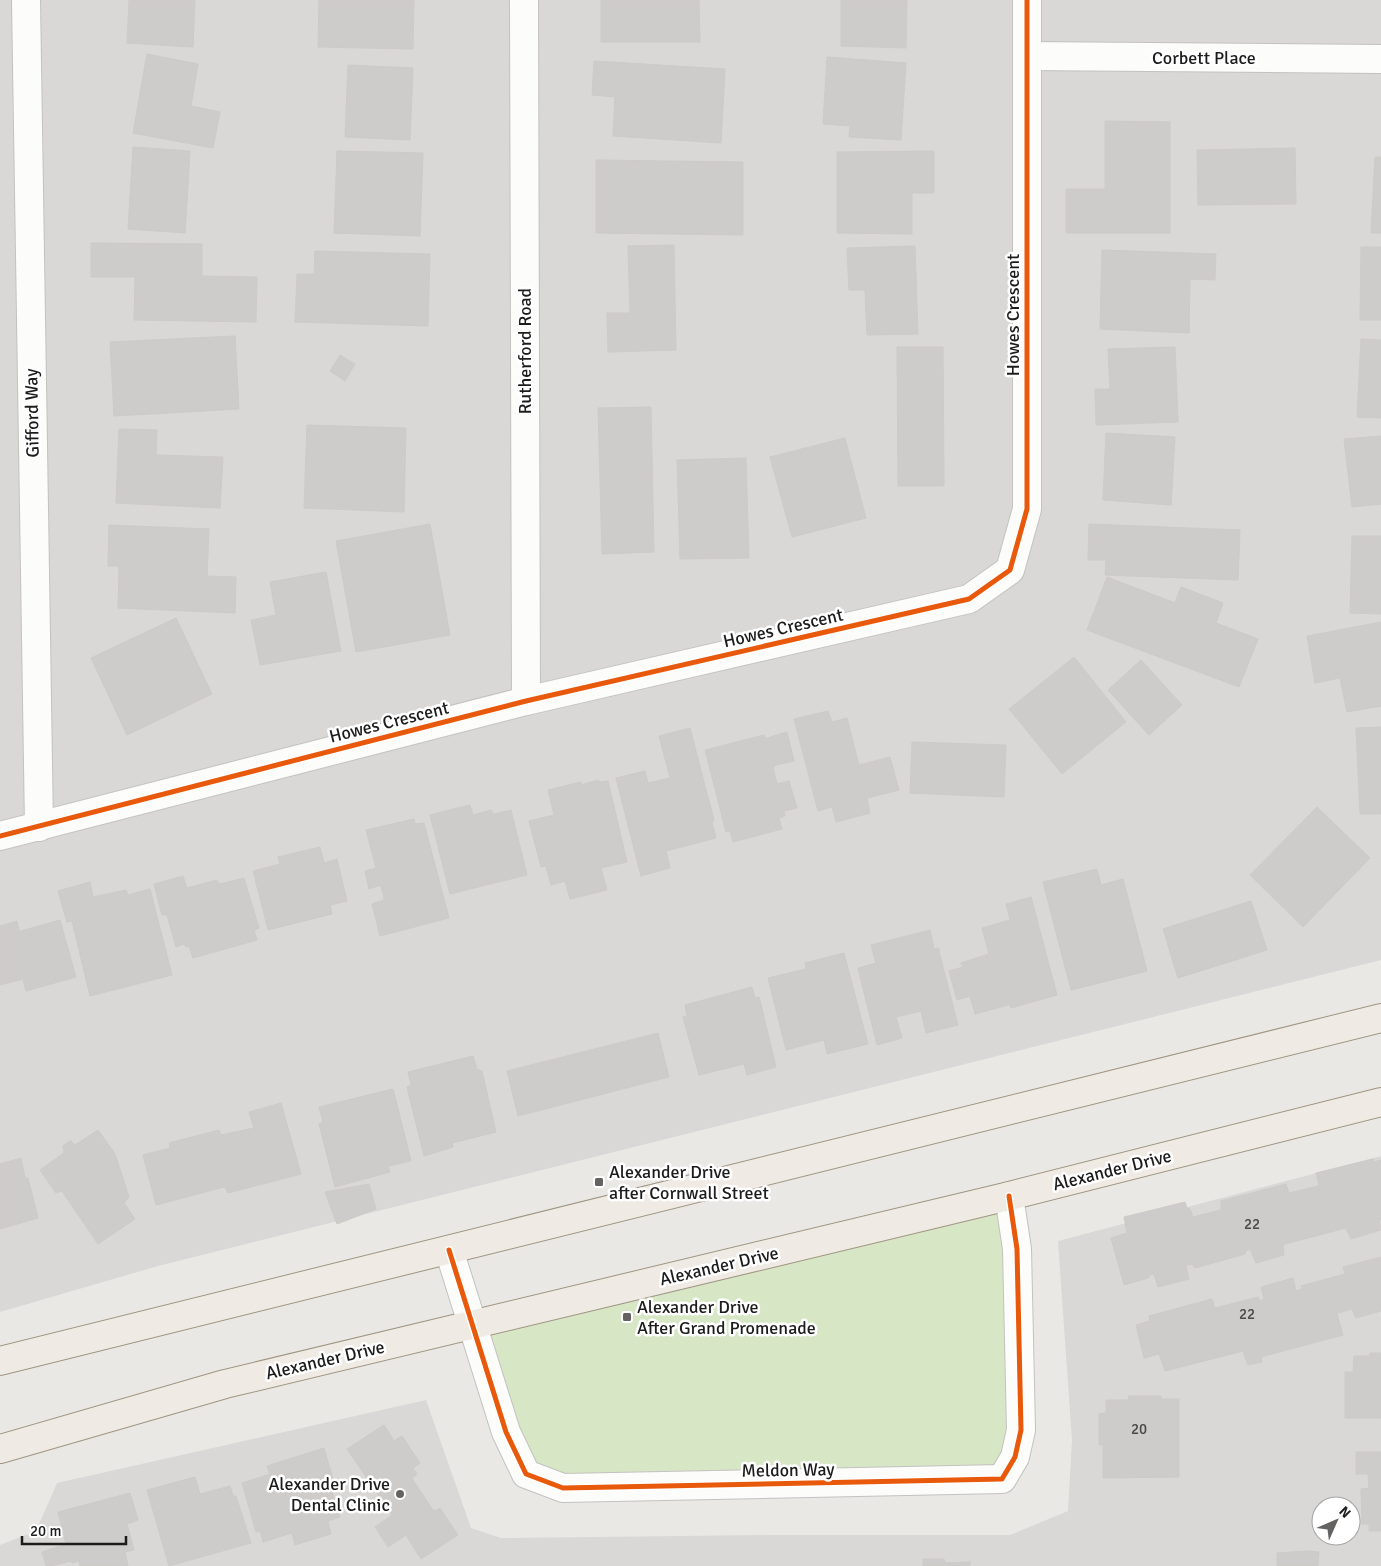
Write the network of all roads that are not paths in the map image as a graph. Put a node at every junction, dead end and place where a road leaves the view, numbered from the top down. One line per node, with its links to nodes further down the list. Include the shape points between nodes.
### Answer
1 (26, 0): 7 (street, Gifford Way)
2 (524, 0): 6 (street, Rutherford Road)
3 (1027, 0): 4 (street, Howes Crescent)
4 (1027, 56): 5 (street, Corbett Place); 6 (street, Howes Crescent, via 1027,509 1010,570 969,599)
5 (1381, 59)
6 (526, 702): 7 (street, Howes Crescent)
7 (39, 826): 8 (street, Howes Crescent)
8 (0, 836)
9 (1381, 1018): 12 (main road)
10 (1381, 1102): 11 (main road, Alexander Drive)
11 (1009, 1196): 13 (main road, Alexander Drive); 13 (street, Meldon Way, via 1017,1249 1021,1430 1015,1457 1002,1479 563,1488 526,1474 506,1432)
12 (449, 1250): 13 (street, Meldon Way); 14 (main road)
13 (473, 1324): 15 (main road, Alexander Drive, via 225,1384)
14 (0, 1361)
15 (0, 1448)

